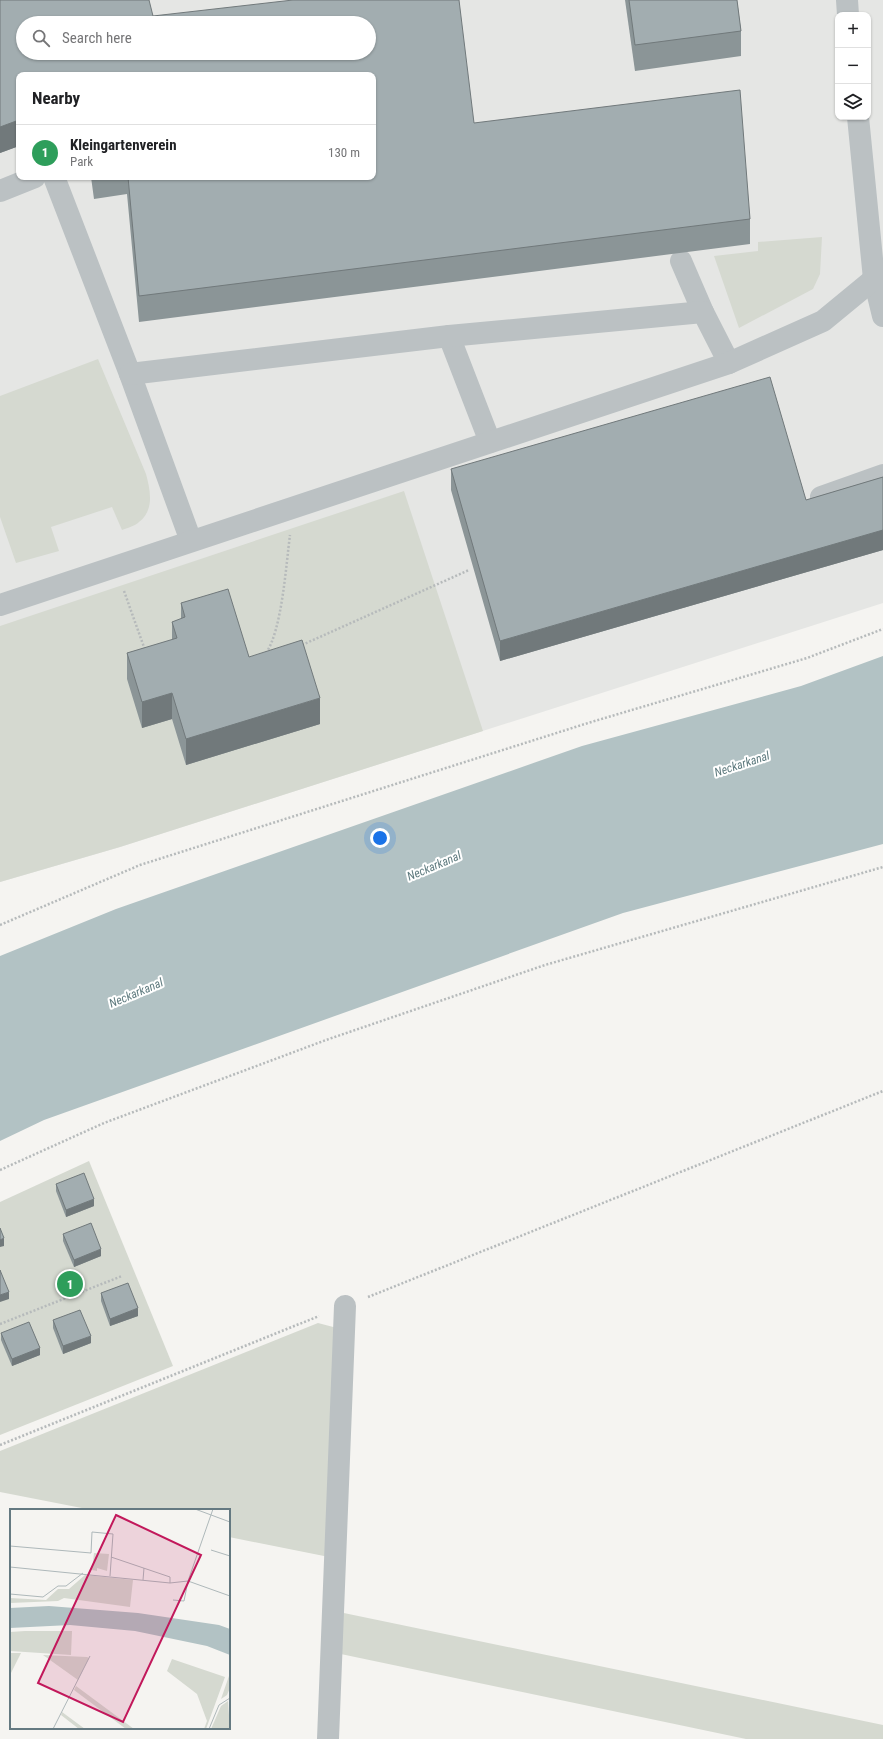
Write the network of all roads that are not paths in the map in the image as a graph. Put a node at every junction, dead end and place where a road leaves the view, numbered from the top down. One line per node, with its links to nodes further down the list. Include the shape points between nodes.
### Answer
1 (846, 0): 2 (lane)
2 (848, 12)
3 (858, 120): 8 (lane)
4 (28, 180): 6 (lane)
5 (55, 180): 13 (lane)
6 (0, 191)
7 (681, 261): 9 (lane)
8 (879, 279): 10 (lane); 12 (lane, via 823,321)
9 (703, 312): 11 (lane); 12 (lane)
10 (883, 316)
11 (449, 336): 13 (lane); 14 (lane)
12 (729, 363): 14 (lane)
13 (130, 374): 17 (lane)
14 (490, 442): 17 (lane)
15 (883, 475): 16 (lane)
16 (820, 498)
17 (191, 541): 18 (lane)
18 (0, 605)
19 (345, 1306): 20 (lane)
20 (328, 1739)

